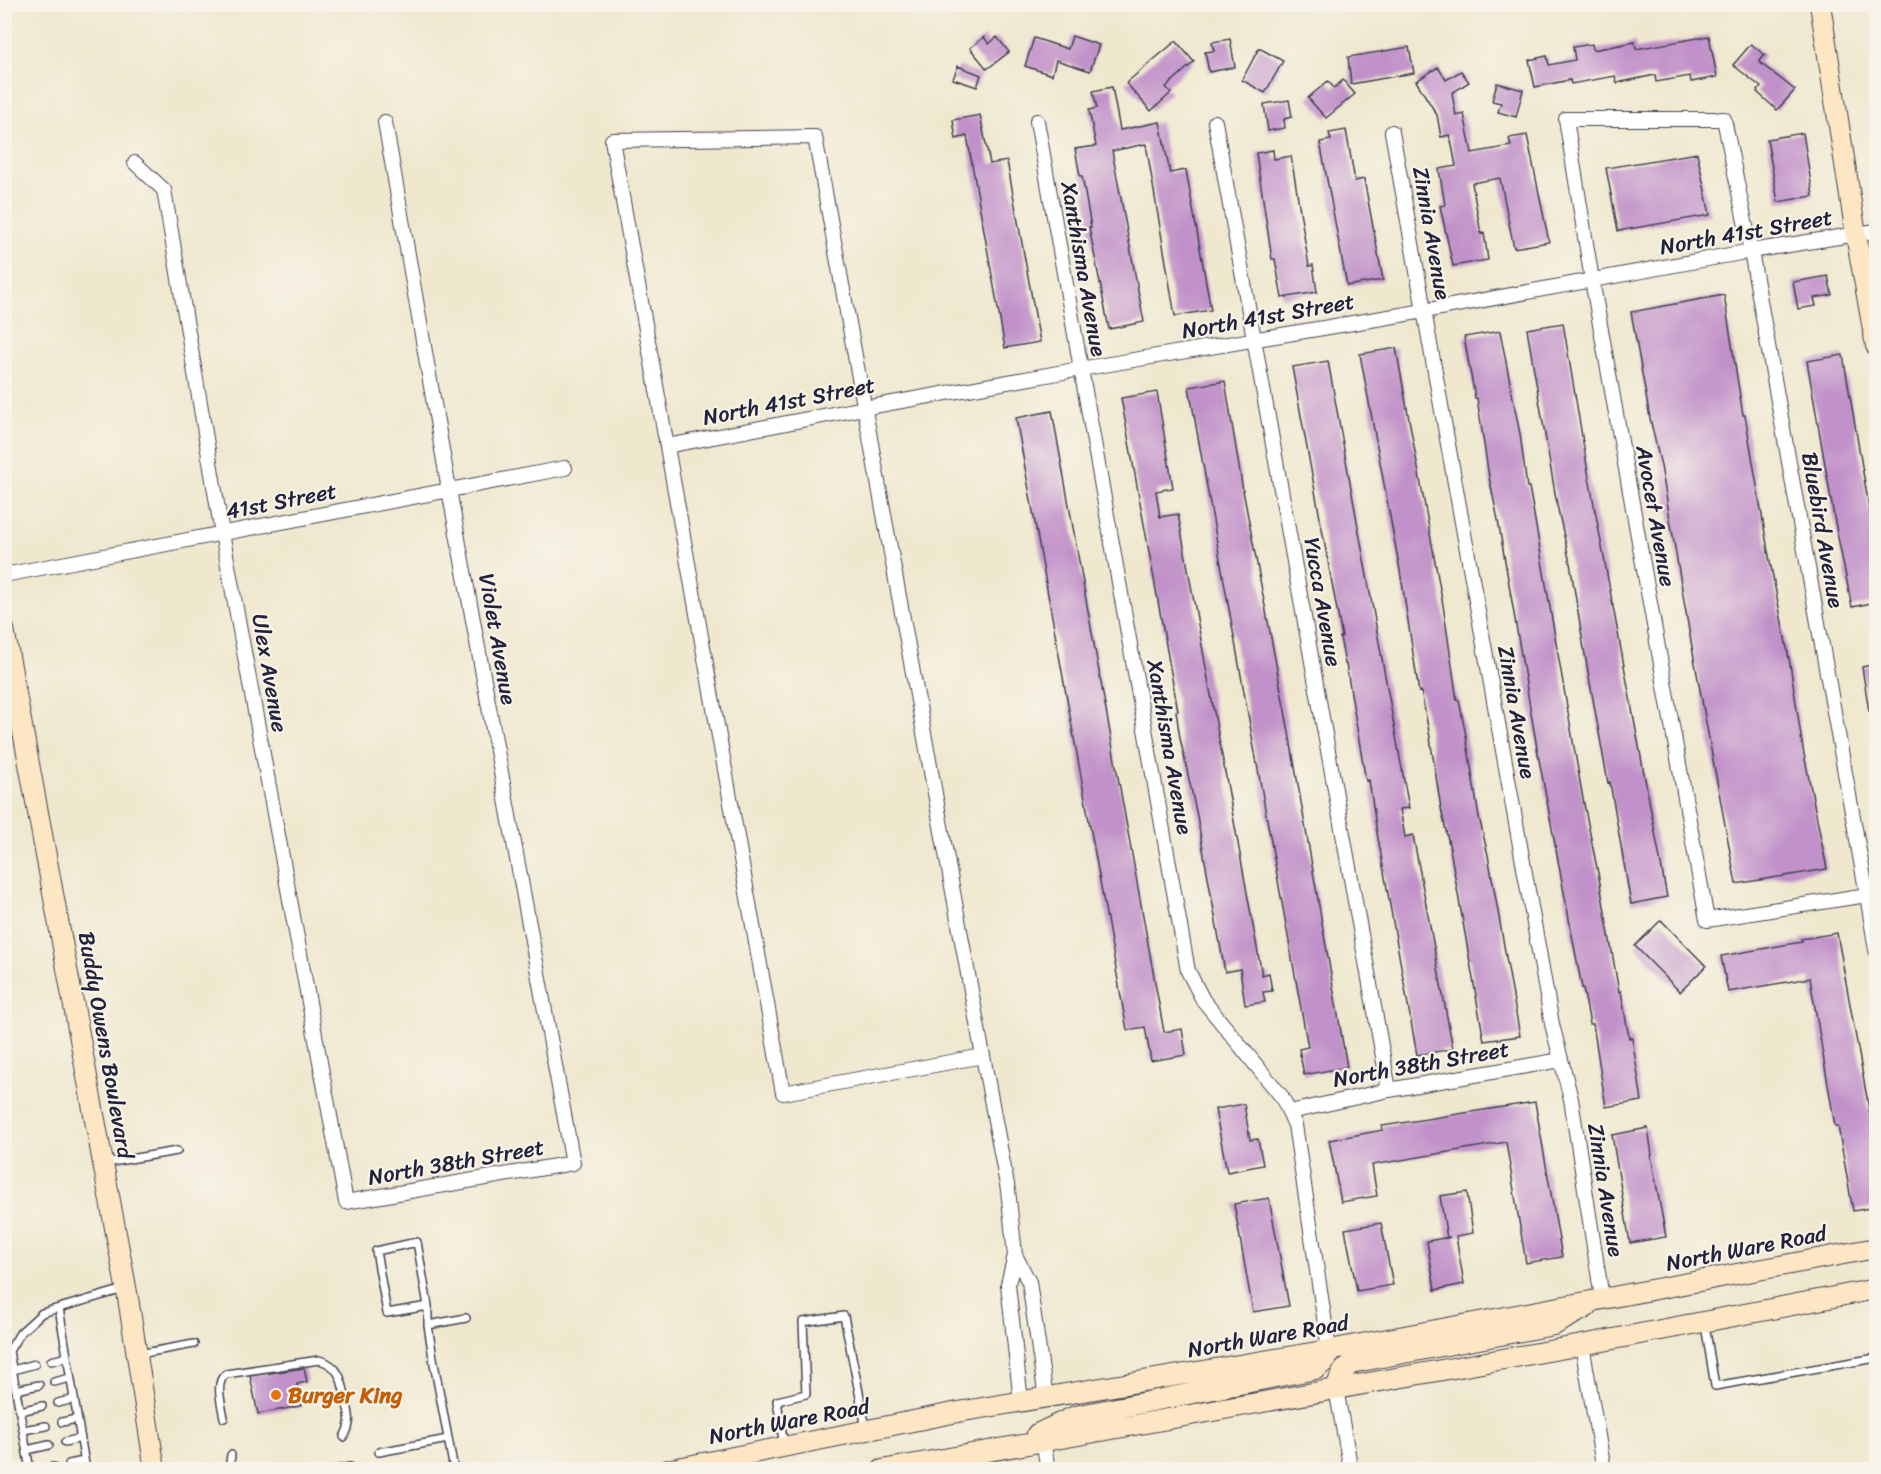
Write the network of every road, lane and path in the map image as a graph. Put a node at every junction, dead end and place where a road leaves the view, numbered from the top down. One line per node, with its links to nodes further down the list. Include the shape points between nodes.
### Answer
1 (1820, 4): 9 (main road)
2 (1566, 119): 10 (street, Bluebird Avenue, via 1724,119); 11 (street, Avocet Avenue)
3 (1037, 121): 15 (street, Xanthisma Avenue)
4 (385, 122): 19 (street, Violet Avenue)
5 (1215, 122): 13 (street, Yucca Avenue)
6 (1392, 132): 12 (street, Zinnia Avenue)
7 (135, 163): 20 (street, Ulex Avenue, via 164,190)
8 (1876, 231): 9 (street, North 41st Street)
9 (1856, 235): 10 (street, North 41st Street); 14 (main road)
10 (1751, 251): 11 (street, North 41st Street); 24 (street, Bluebird Avenue)
11 (1592, 280): 12 (street, North 41st Street); 24 (street, Avocet Avenue, via 1707,920)
12 (1424, 311): 13 (street, North 41st Street); 27 (street, Zinnia Avenue)
13 (1254, 339): 15 (street, North 41st Street); 28 (street, Yucca Avenue)
14 (1876, 346)
15 (1080, 369): 16 (street, North 41st Street); 29 (street, Xanthisma Avenue, via 1188,970 1203,1000)
16 (864, 408): 17 (street, North 41st Street); 17 (street, via 815,137 612,140); 26 (street)
17 (667, 446): 26 (street, via 783,1093)
18 (565, 468): 19 (street, 41st Street)
19 (449, 490): 20 (street, 41st Street); 31 (street, Violet Avenue)
20 (222, 533): 21 (street, 41st Street); 33 (street, Ulex Avenue)
21 (4, 575)
22 (4, 630): 23 (main road, Buddy Owens Boulevard)
23 (9, 684): 32 (main road, Buddy Owens Boulevard)
24 (1867, 895): 25 (street, Bluebird Avenue)
25 (1876, 950)
26 (983, 1056): 35 (street, via 1008,1190)
27 (1561, 1060): 28 (street, North 38th Street); 38 (street, Zinnia Avenue, via 1571,1100)
28 (1389, 1090): 29 (street, North 38th Street)
29 (1290, 1112): 48 (street, Xanthisma Avenue)
30 (177, 1151): 32 (lane)
31 (573, 1163): 33 (street, North 38th Street)
32 (103, 1164): 36 (main road, Buddy Owens Boulevard)
33 (345, 1202)
34 (1876, 1248): 38 (main road, North Ware Road)
35 (1014, 1256): 44 (street, via 1029,1282); 45 (street, via 1008,1284)
36 (126, 1288): 40 (lane); 50 (main road, Buddy Owens Boulevard)
37 (1876, 1289): 42 (main road)
38 (1602, 1298): 48 (main road, North Ware Road); 59 (main road, via 1554,1325 1356,1362 1342,1372)
39 (428, 1306): 39 (lane, via 417,1242 376,1251 387,1313); 43 (lane)
40 (59, 1308): 49 (lane, via 42,1313); 51 (lane)
41 (466, 1318): 43 (lane)
42 (1705, 1322): 47 (main road); 52 (lane, via 1715,1386)
43 (428, 1325): 75 (lane)
44 (1036, 1330): 45 (street); 61 (street)
45 (1014, 1332): 63 (street)
46 (194, 1344): 50 (lane)
47 (1582, 1345): 59 (main road); 99 (street)
48 (1329, 1350): 61 (main road, North Ware Road); 79 (main road, via 1327,1359 1316,1369 1075,1416)
49 (7, 1351): 55 (lane)
50 (137, 1355): 91 (main road, Buddy Owens Boulevard)
51 (67, 1357): 53 (lane); 56 (lane)
52 (1876, 1358)
53 (51, 1361)
54 (35, 1364): 55 (lane)
55 (13, 1370): 60 (lane)
56 (70, 1378): 57 (lane); 62 (lane)
57 (54, 1382)
58 (39, 1386): 60 (lane)
59 (1336, 1389): 76 (main road); 98 (street)
60 (16, 1390): 66 (lane)
61 (1046, 1398): 63 (main road, North Ware Road)
62 (74, 1399): 64 (lane); 68 (lane)
63 (1021, 1402): 72 (main road, North Ware Road)
64 (58, 1403)
65 (42, 1406): 66 (lane)
66 (20, 1412): 71 (lane)
67 (224, 1418): 73 (lane, via 221,1377 319,1360 335,1367 342,1378 349,1417)
68 (77, 1419): 69 (lane); 74 (lane)
69 (62, 1422)
70 (46, 1426): 71 (lane)
71 (23, 1430): 81 (lane)
72 (866, 1430): 80 (main road, North Ware Road); 80 (lane, via 844,1316 803,1322 806,1394 777,1401)
73 (344, 1437)
74 (81, 1438): 77 (lane); 84 (lane)
75 (448, 1438): 82 (lane); 94 (lane)
76 (1043, 1440): 79 (main road); 97 (street)
77 (65, 1442)
78 (49, 1445): 81 (lane)
79 (1013, 1445): 96 (main road)
80 (784, 1446): 95 (main road, North Ware Road)
81 (27, 1450): 88 (lane)
82 (379, 1452)
83 (231, 1455): 92 (lane)
84 (84, 1461): 85 (lane); 90 (lane)
85 (69, 1464)
86 (53, 1467): 89 (lane)
87 (350, 1467): 93 (lane)
88 (30, 1470)
89 (43, 1470)
90 (86, 1470)
91 (155, 1470)
92 (229, 1470)
93 (335, 1470)
94 (454, 1470)
95 (668, 1470)
96 (882, 1470)
97 (1048, 1470)
98 (1351, 1470)
99 (1604, 1470)

